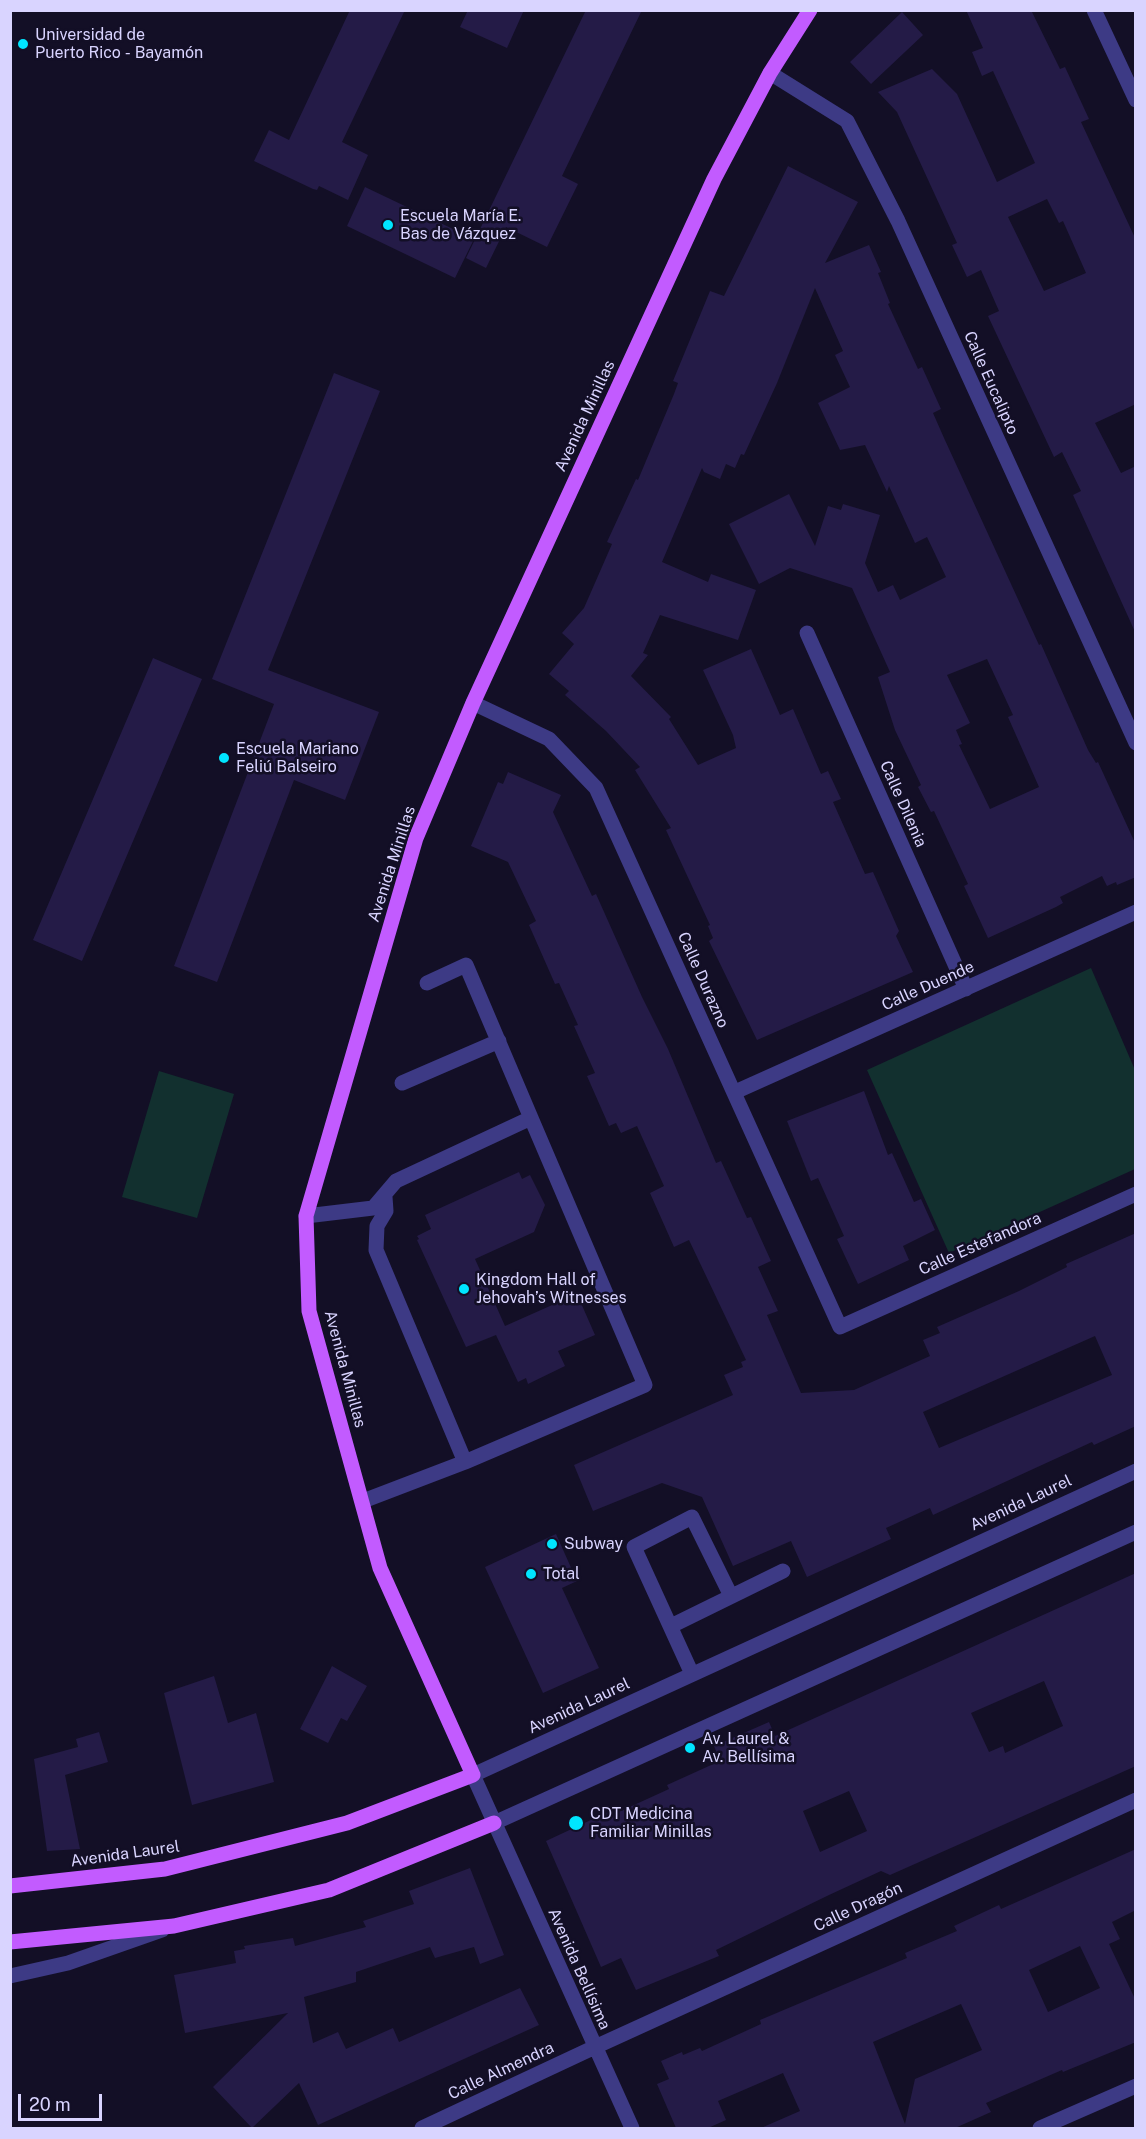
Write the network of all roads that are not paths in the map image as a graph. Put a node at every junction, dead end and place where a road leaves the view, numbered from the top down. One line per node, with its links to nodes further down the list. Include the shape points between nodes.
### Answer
1 (810, 10): 3 (main road, Avenida Minillas)
2 (1094, 10): 4 (street)
3 (770, 73): 6 (main road, Avenida Minillas, via 714,178); 7 (street, Calle Eucalipto, via 847,121 898,221)
4 (1136, 100)
5 (807, 633): 10 (street, Calle Dilenia)
6 (472, 703): 13 (street, Calle Durazno, via 549,739 596,788); 17 (main road, Avenida Minillas, via 416,838)
7 (1136, 743)
8 (1136, 912): 10 (street, Calle Duende)
9 (427, 983): 11 (street, via 466,965)
10 (966, 989): 13 (street, Calle Duende)
11 (499, 1041): 12 (street); 14 (street)
12 (402, 1083)
13 (735, 1092): 18 (street, Calle Durazno)
14 (531, 1118): 16 (street, via 396,1181); 19 (street, via 645,1385)
15 (1136, 1194): 18 (street, Calle Estefandora)
16 (385, 1197): 17 (street, via 374,1208); 19 (street, via 386,1211 377,1226 376,1250)
17 (306, 1216): 21 (main road, Avenida Minillas, via 309,1311)
18 (840, 1327)
19 (465, 1462): 21 (street)
20 (1136, 1470): 26 (street, Avenida Laurel)
21 (363, 1501): 27 (main road, Avenida Minillas, via 380,1568)
22 (1136, 1532): 29 (street)
23 (783, 1571): 24 (street)
24 (731, 1596): 25 (street); 25 (street, via 692,1517 634,1546)
25 (671, 1626): 26 (street)
26 (692, 1674): 27 (street, Avenida Laurel)
27 (473, 1774): 29 (street, Avenida Bellísima); 30 (main road, Avenida Laurel, via 347,1823 165,1869)
28 (1136, 1800): 34 (street, Calle Dragón)
29 (494, 1823): 31 (main road, via 329,1890); 34 (street, Avenida Bellísima)
30 (10, 1886)
31 (174, 1926): 32 (main road); 33 (street, via 68,1963)
32 (10, 1942)
33 (10, 1976)
34 (595, 2047): 36 (street, Calle Almendra); 37 (street, Avenida Bellísima)
35 (1136, 2086): 38 (street)
36 (422, 2128)
37 (632, 2128)
38 (1040, 2128)

